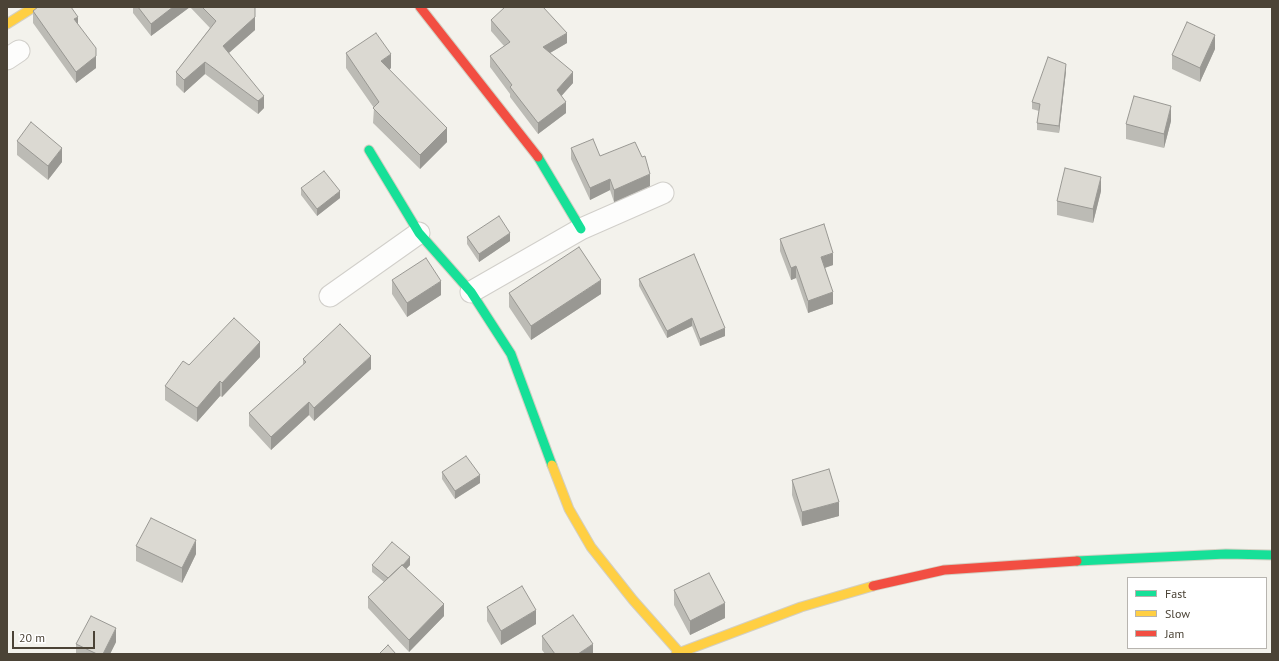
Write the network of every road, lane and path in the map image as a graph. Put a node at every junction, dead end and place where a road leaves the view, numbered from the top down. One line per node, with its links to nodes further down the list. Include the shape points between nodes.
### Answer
1 (34, 7): 3 (street)
2 (420, 7): 6 (street, via 544,165)
3 (7, 24)
4 (369, 150): 7 (street)
5 (663, 193): 6 (street)
6 (581, 229): 8 (street)
7 (419, 232): 8 (street); 9 (street)
8 (471, 292): 11 (street, via 511,354 569,509 591,547)
9 (330, 296)
10 (1272, 555): 11 (street, via 1226,554 1024,562 944,570 886,582 801,606)
11 (678, 653)

